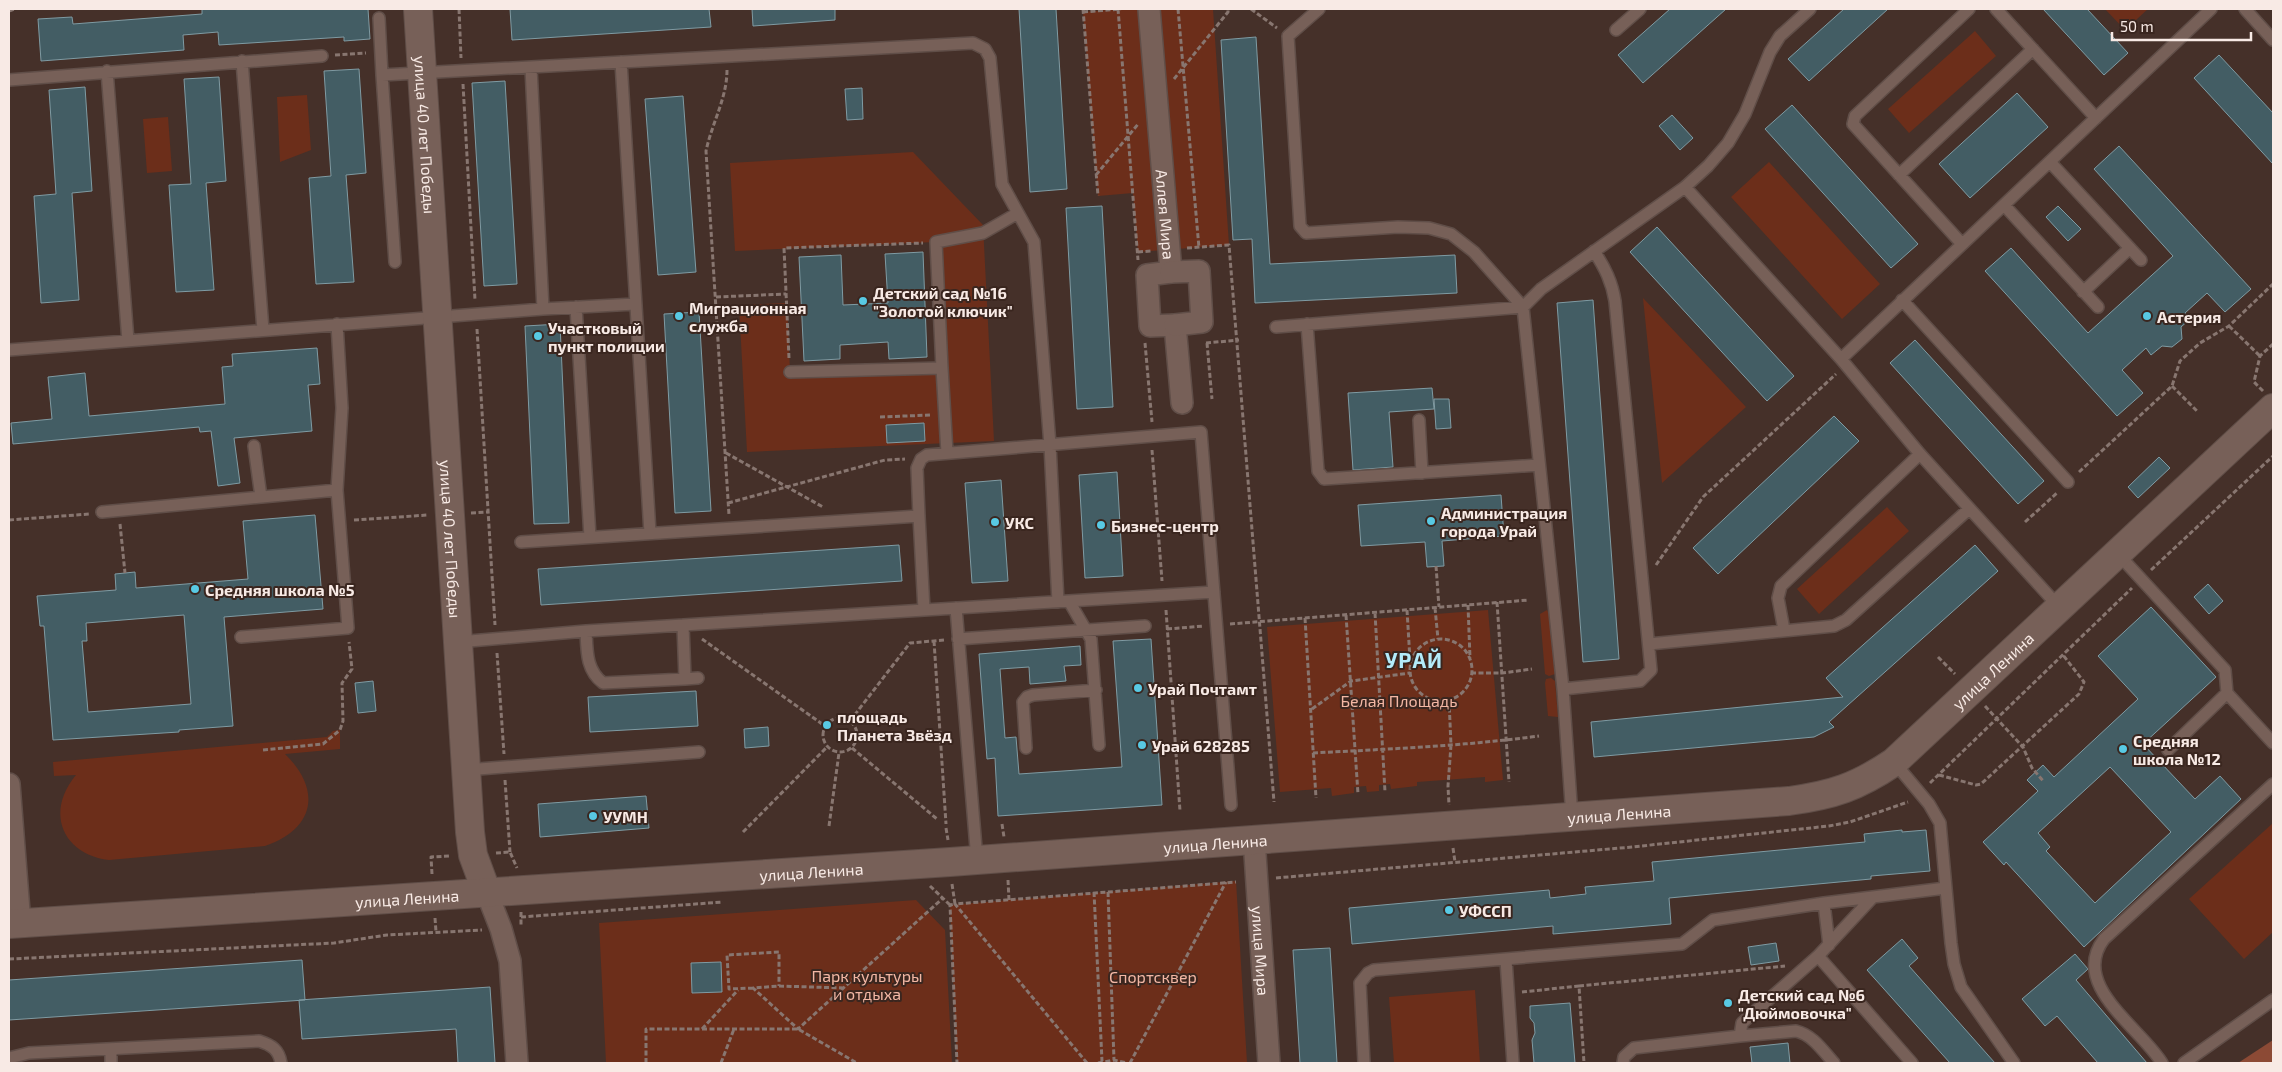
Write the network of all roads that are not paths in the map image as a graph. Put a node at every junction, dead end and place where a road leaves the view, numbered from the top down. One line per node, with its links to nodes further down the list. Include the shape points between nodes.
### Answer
1 (418, 9): 19 (main road, улица 40 лет Победы)
2 (1149, 9): 33 (street, Аллея Мира)
3 (1319, 9): 38 (lane, via 1288,36 1300,226 1306,233 1398,227 1430,228 1451,234 1474,252)
4 (1640, 9): 11 (lane)
5 (1810, 9): 25 (lane, via 1780,36 1770,52 1745,114 1728,143)
6 (1969, 9): 24 (lane, via 1855,116 1853,124)
7 (1996, 9): 13 (lane)
8 (2211, 9): 22 (lane)
9 (2244, 9): 12 (lane)
10 (379, 18): 20 (lane)
11 (1616, 30)
12 (2273, 40)
13 (2033, 49): 22 (lane); 24 (lane)
14 (322, 56): 15 (lane)
15 (242, 62): 18 (lane); 46 (lane)
16 (621, 62): 17 (lane); 27 (lane, via 973,43 985,49 990,58 1002,184); 36 (lane)
17 (531, 68): 19 (lane); 40 (lane)
18 (107, 72): 21 (lane); 47 (lane)
19 (423, 74): 20 (lane); 41 (main road, улица 40 лет Победы)
20 (382, 75): 32 (lane)
21 (9, 80)
22 (2096, 118): 23 (lane)
23 (2050, 162): 26 (lane); 29 (lane)
24 (1899, 175): 28 (lane)
25 (1684, 188): 30 (lane); 49 (lane)
26 (2004, 205): 28 (lane); 34 (lane)
27 (1018, 213): 50 (lane, via 983,233 936,242); 55 (lane, via 1034,242)
28 (1962, 244): 35 (lane)
29 (2130, 248): 31 (lane); 34 (lane)
30 (1594, 251): 38 (lane, via 1541,289); 84 (lane, via 1609,276 1615,301)
31 (2141, 260)
32 (395, 262)
33 (1171, 272): 44 (street, Аллея Мира, via 1147,275 1150,326); 44 (street, Аллея Мира, via 1199,271 1202,322)
34 (2083, 292): 39 (lane)
35 (1902, 300): 49 (lane); 61 (lane)
36 (635, 304): 37 (lane); 67 (lane)
37 (576, 307): 40 (lane); 68 (lane)
38 (1523, 307): 43 (lane); 59 (lane)
39 (2098, 308)
40 (544, 309): 41 (lane)
41 (437, 317): 42 (lane); 83 (main road, улица 40 лет Победы)
42 (337, 324): 46 (lane); 62 (lane, via 342,400)
43 (1307, 324): 45 (lane); 60 (lane, via 1318,471 1324,479)
44 (1175, 325): 53 (street)
45 (1276, 327)
46 (262, 330): 47 (lane)
47 (128, 341): 48 (lane)
48 (9, 350)
49 (1843, 362): 58 (lane)
50 (942, 368): 51 (lane); 57 (lane)
51 (790, 372)
52 (2270, 402): 70 (main road, улица Ленина)
53 (1182, 403)
54 (1419, 420): 60 (lane)
55 (1050, 445): 57 (lane); 71 (lane, via 1201,432); 72 (lane)
56 (254, 446): 63 (lane)
57 (947, 453): 66 (lane, via 920,459)
58 (1920, 454): 64 (lane); 79 (lane, via 1781,586 1778,598)
59 (1539, 465): 60 (lane); 87 (lane)
60 (1422, 473)
61 (2068, 482)
62 (337, 490): 63 (lane); 81 (lane, via 348,628)
63 (260, 497): 65 (lane)
64 (1969, 510): 74 (lane); 79 (lane, via 1846,620 1834,626)
65 (102, 512)
66 (919, 516): 67 (lane); 75 (lane)
67 (650, 533): 68 (lane)
68 (590, 537): 69 (lane)
69 (522, 542)
70 (2118, 554): 74 (main road, улица Ленина); 89 (lane, via 2225,670)
71 (1214, 592): 72 (lane); 99 (lane)
72 (1064, 602): 73 (lane); 78 (lane)
73 (956, 608): 75 (lane); 82 (lane)
74 (2060, 608): 95 (main road, улица Ленина)
75 (924, 610): 76 (lane)
76 (683, 625): 80 (lane); 86 (lane)
77 (1145, 626): 78 (lane)
78 (1087, 630): 82 (lane); 88 (lane, via 1091,639)
79 (1784, 630): 84 (lane)
80 (586, 631): 83 (lane); 86 (lane, via 590,669 603,683)
81 (241, 637)
82 (958, 639): 102 (lane)
83 (458, 642): 96 (main road, улица 40 лет Победы)
84 (1649, 644): 87 (lane, via 1651,670 1640,680)
85 (698, 678): 86 (lane)
86 (685, 679)
87 (1563, 688): 100 (lane)
88 (1096, 690): 91 (lane); 92 (lane, via 1027,697 1023,702)
89 (2227, 693): 90 (lane); 93 (lane)
90 (2273, 743)
91 (1100, 745)
92 (1026, 748)
93 (2168, 750)
94 (699, 752): 96 (lane)
95 (1894, 762): 100 (main road, улица Ленина, via 1858,784 1826,796); 103 (lane, via 1929,804 1940,823)
96 (466, 770): 104 (main road, улица 40 лет Победы, via 471,846)
97 (9, 784): 107 (street)
98 (2273, 784): 125 (lane, via 2104,939 2095,953 2096,971 2105,996)
99 (1231, 805)
100 (1572, 816): 101 (main road, улица Ленина)
101 (1254, 839): 102 (main road, улица Ленина); 118 (street, улица Мира)
102 (977, 860): 104 (main road, улица Ленина)
103 (1946, 888): 105 (lane); 124 (lane, via 1954,964 1961,987)
104 (487, 893): 107 (main road, улица Ленина); 117 (street, улица 40 лет Победы, via 510,960)
105 (1873, 897): 106 (lane); 108 (lane)
106 (1824, 903): 108 (lane); 109 (lane, via 1714,920 1682,944)
107 (14, 924)
108 (1829, 945): 110 (lane)
109 (1506, 960): 119 (lane, via 1368,973 1360,983); 120 (lane)
110 (1814, 960): 112 (lane, via 1742,1023); 123 (lane)
111 (2273, 1000): 126 (lane)
112 (1740, 1036): 121 (lane, via 1634,1048 1624,1056); 122 (lane, via 1804,1033)
113 (111, 1049): 114 (lane, via 29,1053); 115 (lane); 116 (lane, via 260,1041 276,1049)
114 (9, 1058)
115 (112, 1063)
116 (281, 1063)
117 (517, 1063)
118 (1268, 1063)
119 (1364, 1063)
120 (1512, 1063)
121 (1623, 1063)
122 (1834, 1063)
123 (1912, 1063)
124 (2014, 1063)
125 (2162, 1063)
126 (2184, 1063)

